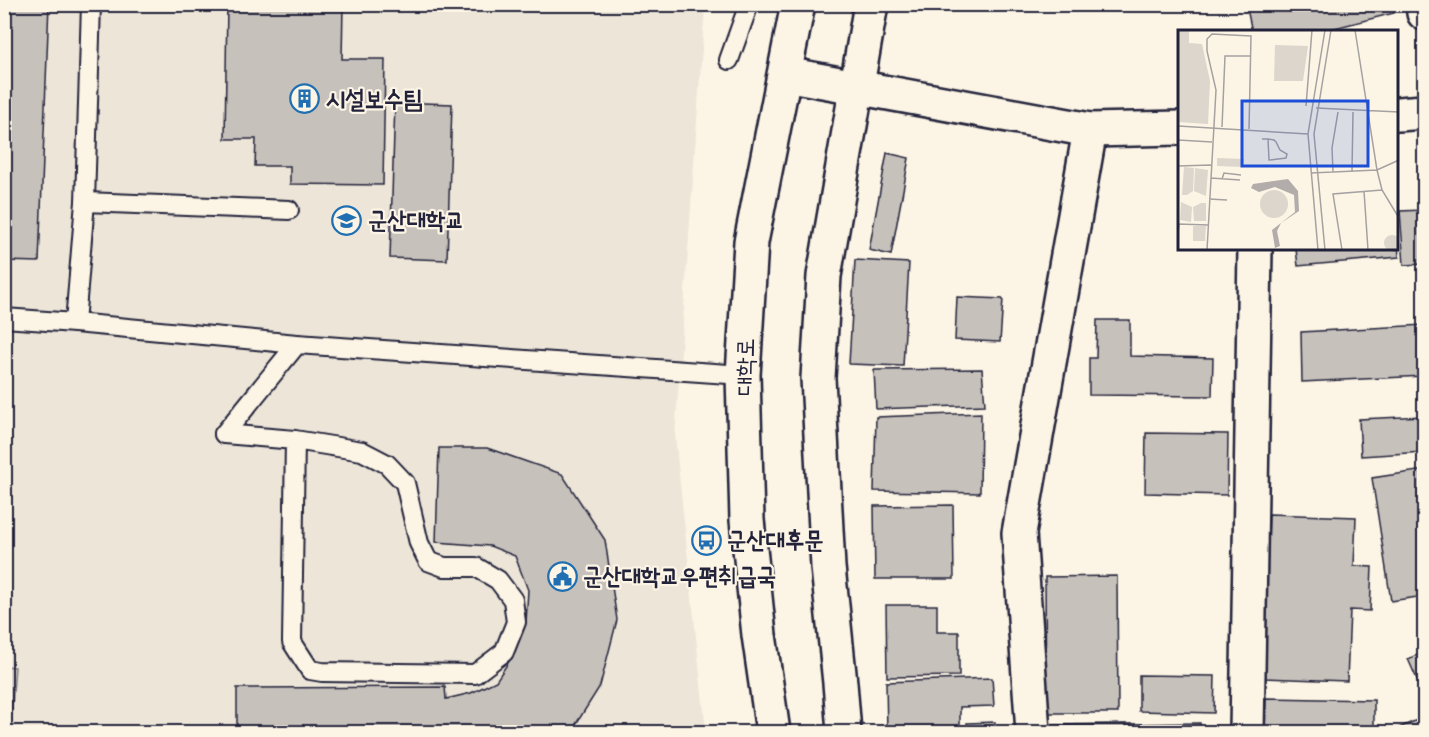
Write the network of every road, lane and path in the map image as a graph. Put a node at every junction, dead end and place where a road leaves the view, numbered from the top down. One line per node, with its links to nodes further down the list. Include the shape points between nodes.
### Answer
1 (91, 4): 14 (lane)
2 (749, 4): 7 (lane)
3 (798, 4): 8 (street, 대학로)
4 (871, 4): 9 (street)
5 (1423, 4): 6 (street)
6 (1425, 13)
7 (729, 60)
8 (785, 74): 9 (street); 20 (street, 대학로, via 751,242)
9 (857, 87): 13 (street); 23 (street, via 824,276 818,378 828,567)
10 (1425, 112): 11 (street)
11 (1399, 114)
12 (1178, 128): 13 (street)
13 (1090, 130): 24 (street, via 1019,533)
14 (85, 202): 15 (lane); 18 (lane)
15 (289, 210)
16 (1255, 250): 25 (street)
17 (4, 318): 18 (lane)
18 (75, 323): 19 (lane)
19 (297, 344): 20 (lane); 21 (lane, via 224,434)
20 (743, 375): 22 (street, 대학로, via 747,520)
21 (295, 440): 21 (lane, via 362,451 387,464 405,483 419,543 428,561 444,567 476,567 498,580 513,600 516,622 504,652 475,674 310,670 292,642)
22 (773, 732)
23 (844, 732)
24 (1033, 732)
25 (1247, 732)

